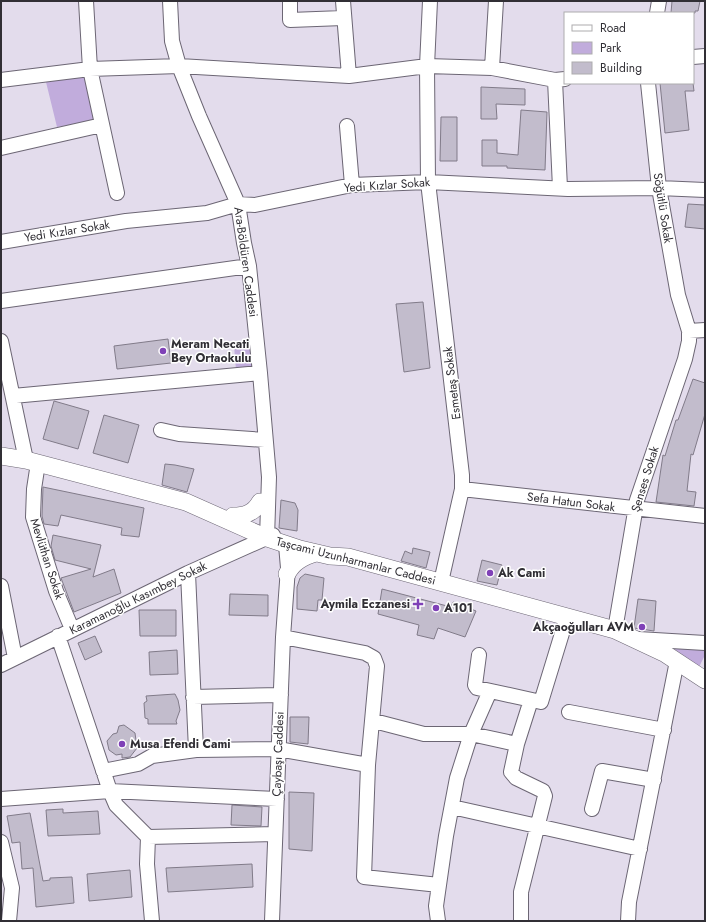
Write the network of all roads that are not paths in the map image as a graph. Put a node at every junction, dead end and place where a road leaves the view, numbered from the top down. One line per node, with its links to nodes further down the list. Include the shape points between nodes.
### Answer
1 (86, 1): 15 (street)
2 (170, 1): 12 (street, Ara-Böldüren Caddesi, via 172,41)
3 (290, 1): 9 (street, via 290,20)
4 (343, 1): 9 (street)
5 (430, 1): 13 (street, Esmetaş Sokak)
6 (496, 1): 14 (street)
7 (659, 1): 8 (street)
8 (657, 12)
9 (343, 18): 16 (street)
10 (705, 56): 11 (street)
11 (694, 57)
12 (179, 66): 15 (street); 16 (street); 29 (street, Ara-Böldüren Caddesi, via 198,116)
13 (427, 66): 14 (street); 16 (street); 23 (street, Esmetaş Sokak)
14 (492, 68): 18 (street)
15 (90, 69): 17 (street); 20 (street)
16 (349, 76)
17 (1, 80)
18 (560, 80): 25 (street)
19 (648, 84): 26 (street, Söğütlü Sokak)
20 (102, 125): 22 (street); 28 (street)
21 (347, 126): 24 (street)
22 (1, 148)
23 (428, 182): 24 (street, Yedi Kızlar Sokak); 25 (street, Yedi Kızlar Sokak); 42 (street, Esmetaş Sokak)
24 (352, 185): 29 (street, Yedi Kızlar Sokak, via 255,205)
25 (560, 188): 26 (street, Yedi Kızlar Sokak)
26 (659, 188): 27 (street, Yedi Kızlar Sokak); 34 (street, Söğütlü Sokak, via 678,295)
27 (705, 190)
28 (117, 193)
29 (238, 204): 30 (street, Yedi Kızlar Sokak, via 208,213 126,221); 31 (street, Ara-Böldüren Caddesi)
30 (1, 242)
31 (249, 266): 32 (street); 36 (street, Ara-Böldüren Caddesi)
32 (1, 301)
33 (705, 330): 34 (street)
34 (689, 331): 45 (street, Şenses Sokak, via 685,359)
35 (1, 341): 37 (street)
36 (260, 373): 37 (street); 39 (street, Ara-Böldüren Caddesi)
37 (13, 396): 41 (street)
38 (161, 430): 39 (street, via 179,434)
39 (265, 440): 44 (street, Ara-Böldüren Caddesi); 48 (street, Ara-Böldüren Caddesi, via 269,477)
40 (1, 456): 41 (main road, Taşcami Uzunharmanlar Caddesi)
41 (32, 462): 43 (main road, Taşcami Uzunharmanlar Caddesi); 56 (street, Mevlüthan Sokak, via 33,517 54,584)
42 (462, 489): 45 (street, Sefa Hatun Sokak); 53 (street, Esmetaş Sokak)
43 (186, 502): 46 (main road, via 206,505); 48 (main road, Taşcami Uzunharmanlar Caddesi)
44 (260, 502): 46 (main road, via 254,511); 48 (street, Ara-Böldüren Caddesi)
45 (635, 509): 47 (street, Sefa Hatun Sokak); 57 (street, Şenses Sokak)
46 (233, 516): 48 (main road)
47 (705, 516)
48 (270, 536): 49 (main road, Taşcami Uzunharmanlar Caddesi); 50 (main road, via 336,550); 51 (street, Karamanoğlu Kasımbey Sokak); 52 (street, Çaybaşı Caddesi, via 281,579)
49 (316, 553): 50 (main road, Taşcami Uzunharmanlar Caddesi); 52 (main road, via 298,560)
50 (348, 557): 53 (main road, Taşcami Uzunharmanlar Caddesi)
51 (188, 573): 56 (street, Karamanoğlu Kasımbey Sokak); 69 (street)
52 (286, 581): 59 (street, Çaybaşı Caddesi)
53 (441, 582): 55 (main road, Taşcami Uzunharmanlar Caddesi)
54 (1, 586): 63 (street)
55 (567, 617): 57 (main road, Taşcami Uzunharmanlar Caddesi); 70 (street, via 541,702)
56 (72, 629): 58 (street, Karamanoğlu Kasımbey Sokak)
57 (615, 630): 60 (main road, Taşcami Uzunharmanlar Caddesi)
58 (58, 636): 63 (street, Karamanoğlu Kasımbey Sokak); 79 (street)
59 (283, 637): 68 (street, Çaybaşı Caddesi); 72 (street, via 365,653 374,658 377,666)
60 (634, 638): 61 (street); 64 (main road, Taşcami Uzunharmanlar Caddesi)
61 (705, 643)
62 (479, 655): 67 (street, via 475,685 477,688)
63 (15, 658): 65 (street, Karamanoğlu Kasımbey Sokak)
64 (677, 662): 66 (main road, Taşcami Uzunharmanlar Caddesi); 73 (street)
65 (1, 665)
66 (704, 675)
67 (490, 691): 70 (street); 74 (street)
68 (280, 695): 69 (street); 76 (street, Çaybaşı Caddesi)
69 (193, 697): 77 (street)
70 (531, 700): 75 (street)
71 (568, 712): 73 (street)
72 (374, 721): 74 (street, via 424,734); 78 (street)
73 (664, 730): 80 (street)
74 (471, 734): 75 (street); 84 (street, via 457,778)
75 (517, 744): 86 (street, via 511,772 516,778 543,791 545,796)
76 (278, 749): 77 (street); 78 (street); 83 (street, Çaybaşı Caddesi)
77 (196, 750): 79 (street, via 152,756 138,764)
78 (368, 765): 91 (street, via 364,877)
79 (103, 771): 81 (street)
80 (654, 780): 85 (street, via 602,771); 90 (street)
81 (110, 791): 82 (street); 83 (street); 88 (street, via 116,805)
82 (1, 799)
83 (277, 799): 87 (street, Çaybaşı Caddesi)
84 (452, 807): 86 (street); 91 (street)
85 (592, 809)
86 (537, 827): 90 (street); 96 (street, via 521,892)
87 (275, 834): 88 (street); 94 (street, Çaybaşı Caddesi)
88 (148, 836): 93 (street, via 147,864)
89 (1, 842): 92 (street, via 12,888)
90 (640, 849): 97 (street, via 629,902)
91 (439, 885): 95 (street, via 436,906)
92 (9, 921)
93 (152, 921)
94 (272, 921)
95 (438, 921)
96 (521, 921)
97 (628, 921)

